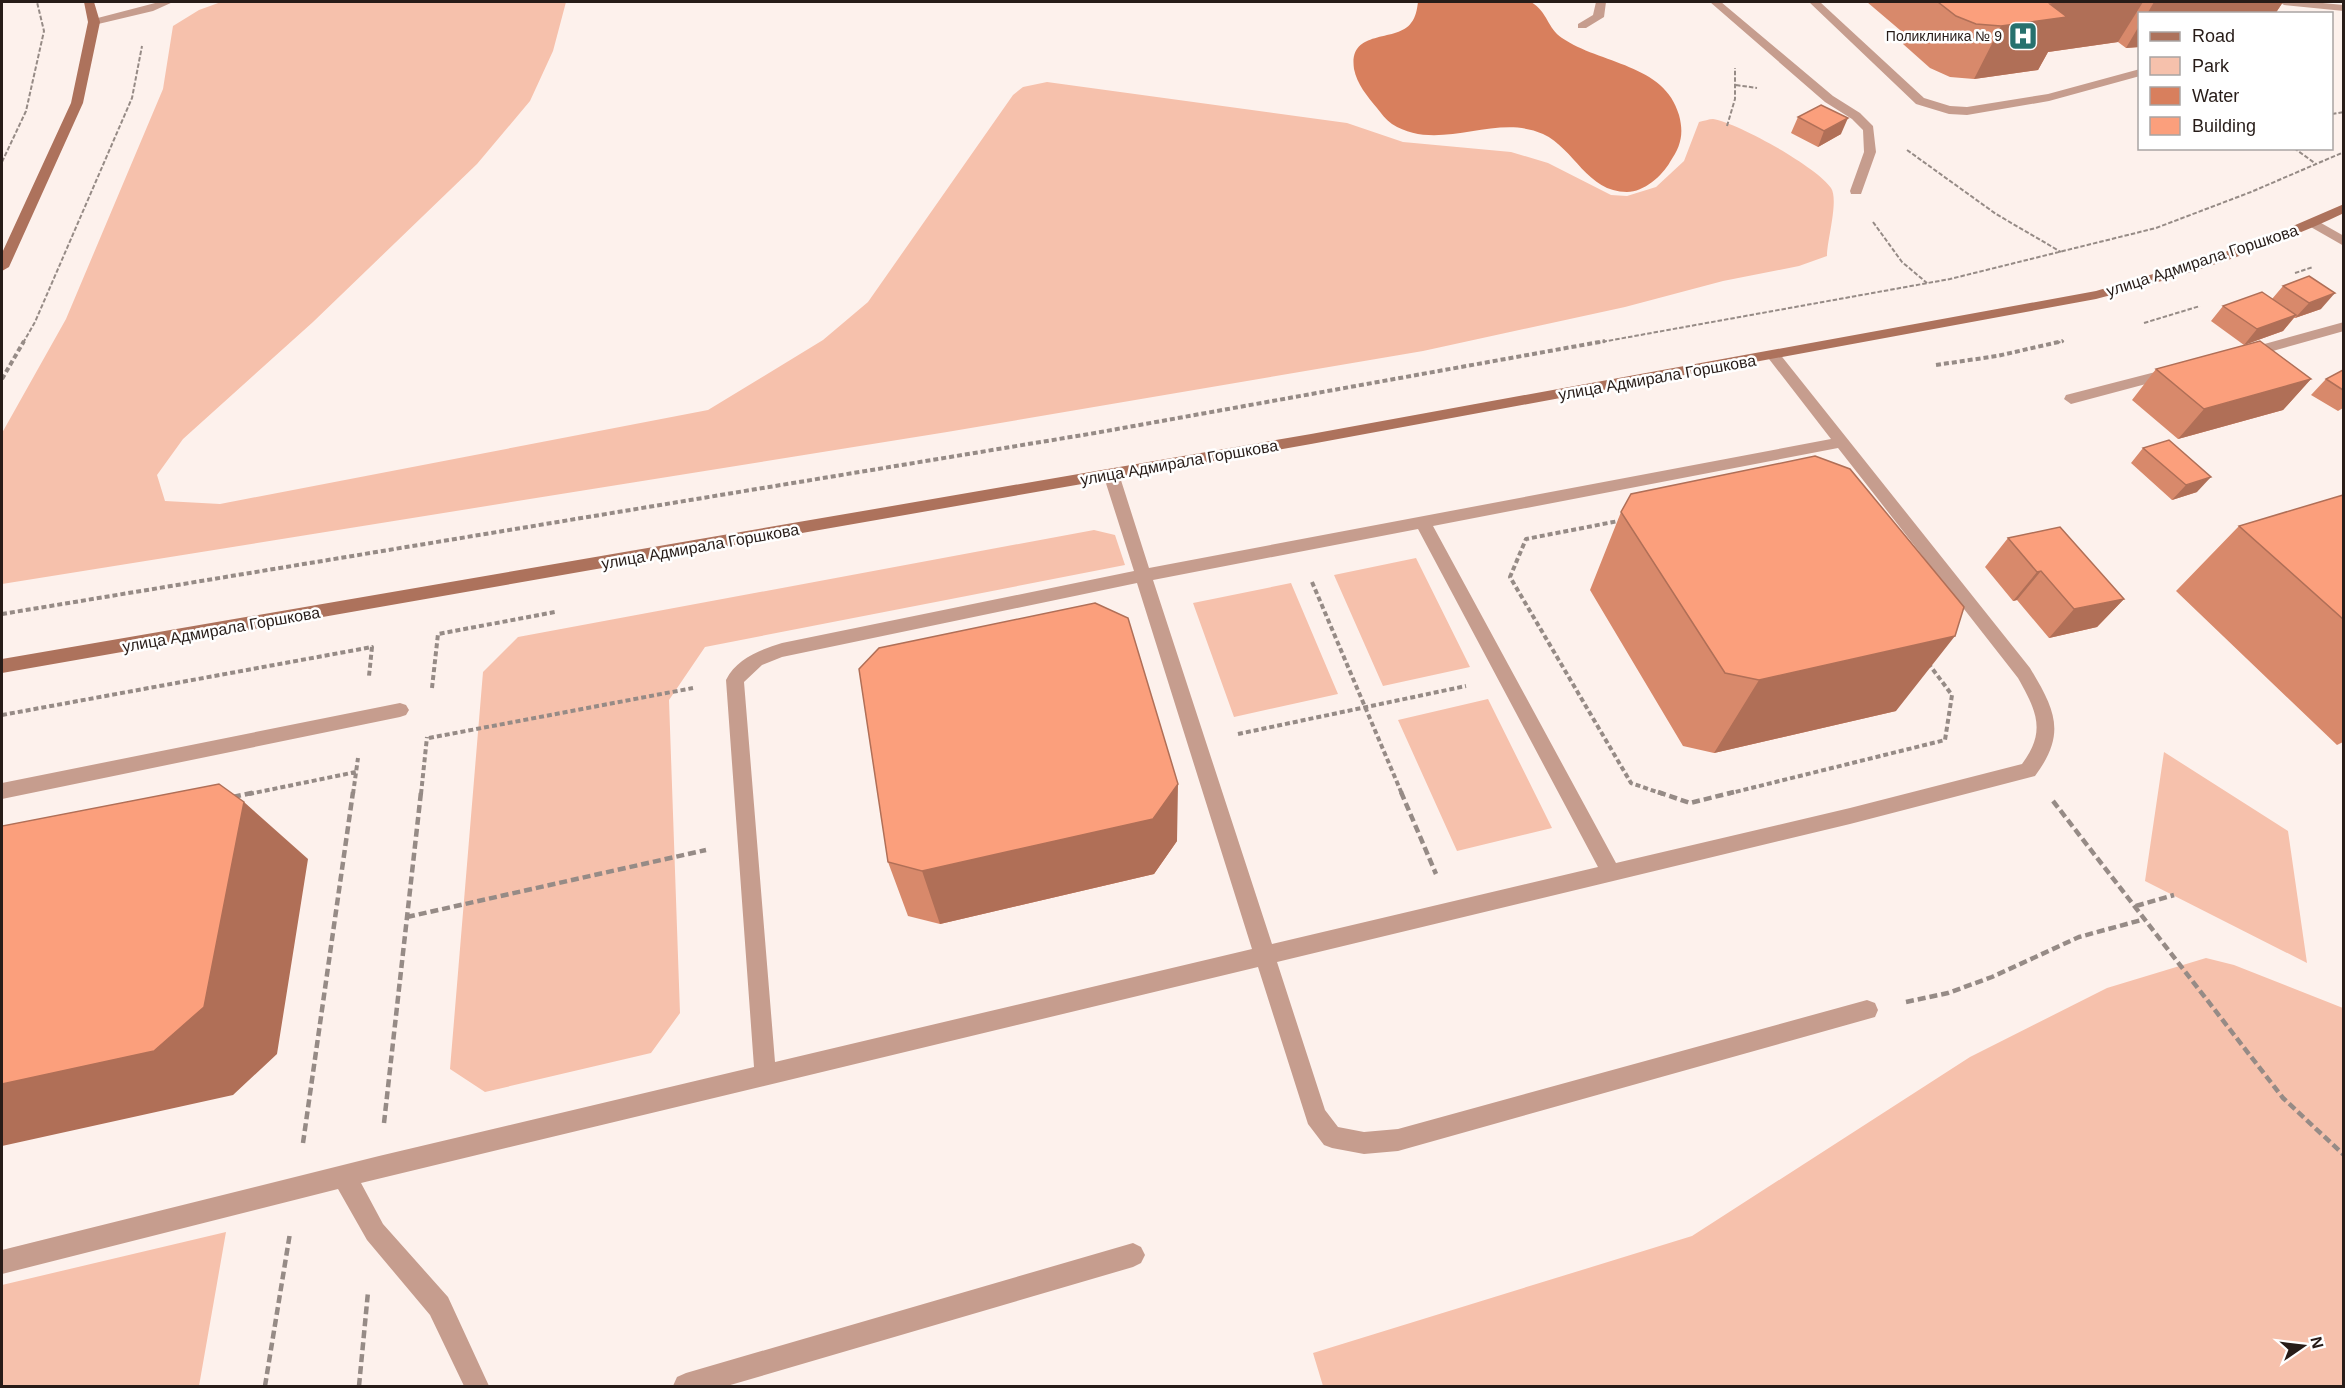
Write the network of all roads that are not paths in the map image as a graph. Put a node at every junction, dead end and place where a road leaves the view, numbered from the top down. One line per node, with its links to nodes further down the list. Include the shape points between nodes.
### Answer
1 (89, 2): 8 (main road)
2 (168, 2): 8 (lane)
3 (1601, 2): 9 (lane, via 1598,17)
4 (1715, 2): 11 (lane, via 1869,129 1870,152)
5 (1814, 2): 10 (lane, via 1920,101 1949,110 1966,111 2049,97)
6 (2285, 2): 7 (lane)
7 (2343, 8)
8 (94, 22): 15 (main road, via 77,103)
9 (1582, 26)
10 (2138, 72)
11 (1856, 191)
12 (2343, 208): 13 (main road, улица Адмирала Горшкова)
13 (2314, 223): 14 (lane); 17 (main road, улица Адмирала Горшкова, via 2265,243 2096,295)
14 (2343, 242)
15 (2, 267)
16 (2343, 326): 18 (lane)
17 (1773, 356): 21 (lane); 22 (main road, улица Адмирала Горшкова)
18 (2230, 358)
19 (2185, 369): 20 (lane)
20 (2071, 399)
21 (1841, 442): 23 (lane); 28 (lane, via 2024,673 2041,703 2048,732 2041,755 2028,770)
22 (1111, 474): 24 (lane); 25 (main road, улица Адмирала Горшкова)
23 (1422, 521): 24 (lane); 28 (lane)
24 (1144, 574): 29 (lane); 31 (lane, via 782,650 745,665 735,680)
25 (2, 666)
26 (400, 710): 27 (lane)
27 (2, 791)
28 (1611, 872): 29 (lane)
29 (1265, 955): 30 (lane, via 1316,1116 1332,1137 1364,1143 1398,1140); 31 (lane)
30 (1867, 1011)
31 (765, 1074): 32 (lane)
32 (344, 1176): 34 (lane); 35 (lane, via 375,1232 440,1306)
33 (1133, 1256): 36 (lane)
34 (2, 1262)
35 (477, 1386)
36 (686, 1386)

